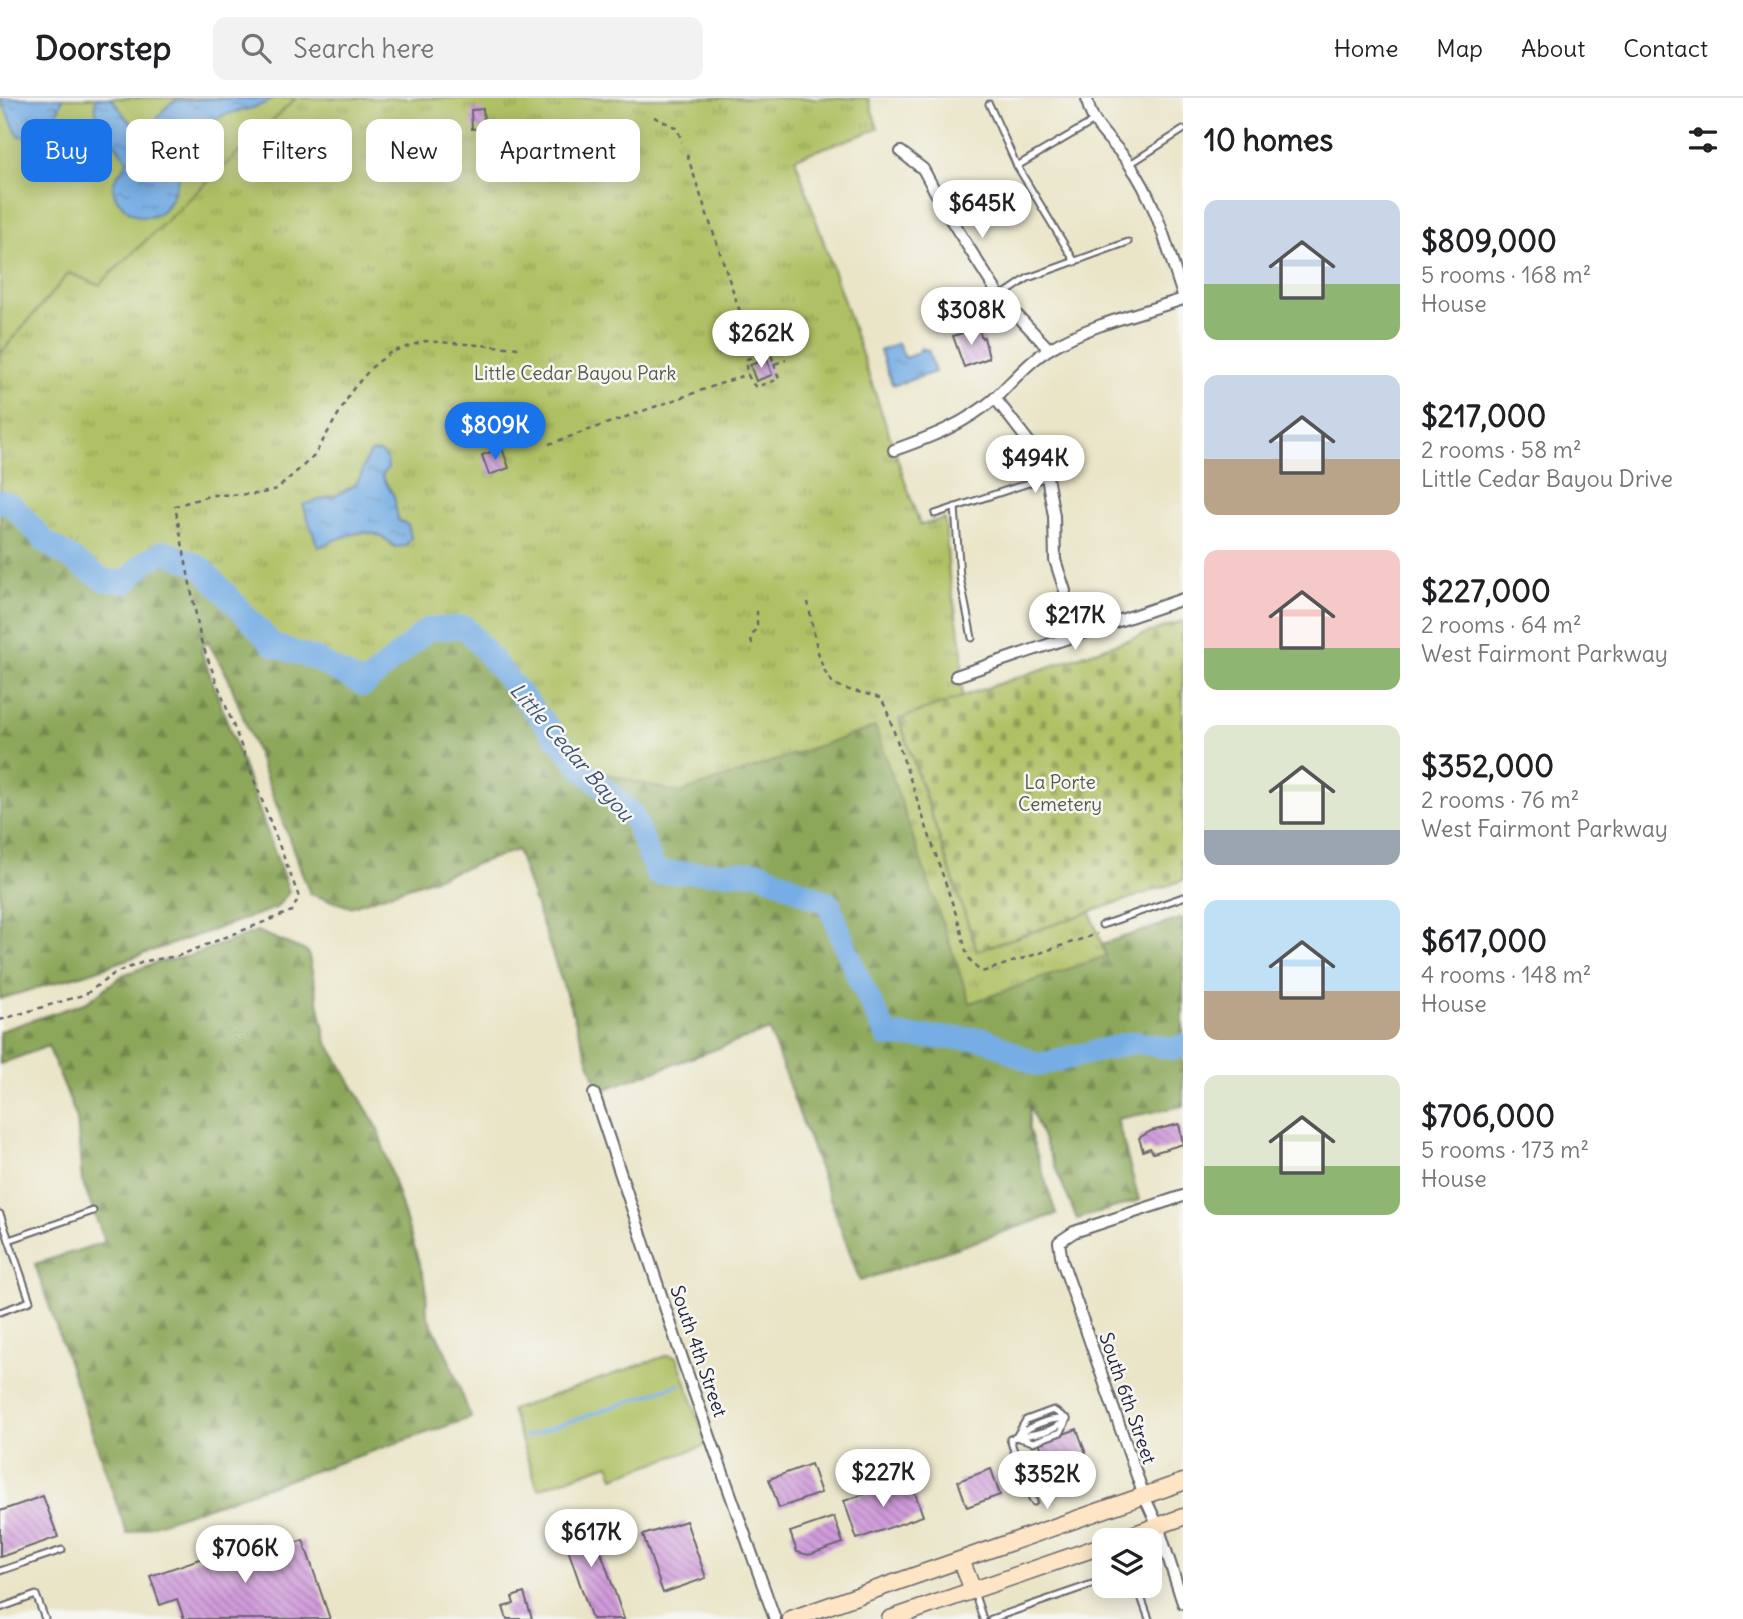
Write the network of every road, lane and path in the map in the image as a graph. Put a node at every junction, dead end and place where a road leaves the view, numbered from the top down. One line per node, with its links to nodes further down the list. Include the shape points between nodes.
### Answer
1 (1087, 98): 4 (street)
2 (989, 104): 10 (lane)
3 (654, 117): 6 (path, via 677,128)
4 (1094, 121): 9 (street); 10 (lane)
5 (1183, 130): 9 (lane)
6 (682, 142)
7 (901, 152): 13 (street, via 923,169)
8 (687, 155): 17 (path)
9 (1130, 164): 14 (street, via 1147,195)
10 (1017, 166): 12 (lane)
11 (1128, 242): 12 (lane)
12 (1075, 262): 13 (lane, via 1028,278)
13 (1000, 297): 16 (street)
14 (1183, 297): 16 (street)
15 (519, 348): 36 (path, via 425,341 391,352 353,389 314,456 277,489 212,495 175,506 201,641 299,897 292,911 178,956 146,961 115,973 86,994)
16 (1049, 349): 21 (street)
17 (755, 356): 19 (path, via 770,351); 20 (path, via 747,359)
18 (786, 360): 19 (path)
19 (775, 365): 20 (path, via 779,379 756,387)
20 (748, 374): 22 (path)
21 (995, 398): 23 (street, via 949,429); 24 (street, via 1032,446)
22 (549, 444)
23 (894, 450)
24 (1047, 477): 25 (lane); 27 (street, via 1055,560)
25 (955, 507): 26 (lane); 31 (lane, via 960,577)
26 (935, 514)
27 (1065, 591)
28 (1183, 599): 33 (street)
29 (808, 602): 35 (path, via 828,678 881,699 886,708 974,967 982,972)
30 (757, 611): 32 (path)
31 (972, 638)
32 (752, 644)
33 (956, 677)
34 (1183, 897): 35 (lane)
35 (1103, 928)
36 (0, 1020)
37 (594, 1094): 60 (street, South 4th Street)
38 (1183, 1196): 45 (street, South 6th Street, via 1074,1232 1059,1242)
39 (93, 1211): 41 (lane)
40 (0, 1214): 41 (lane)
41 (9, 1240): 42 (lane, via 30,1301)
42 (0, 1312)
43 (1016, 1437): 43 (lane, via 1028,1428 1067,1419 1061,1432 1042,1439 1033,1442); 46 (lane, via 1010,1439)
44 (1183, 1482): 45 (main road)
45 (1144, 1496): 48 (street, South 6th Street); 52 (main road)
46 (1034, 1502)
47 (1183, 1517): 48 (main road)
48 (1158, 1526): 49 (main road); 57 (street, South 6th Street)
49 (1152, 1528)
50 (1092, 1549): 55 (main road)
51 (62, 1550): 53 (lane)
52 (961, 1560): 55 (main road); 61 (main road)
53 (0, 1571)
54 (1092, 1584): 64 (lane)
55 (973, 1590): 62 (main road); 63 (lane)
56 (1141, 1598): 65 (lane)
57 (1183, 1603)
58 (0, 1608): 59 (lane, via 36,1595)
59 (45, 1619)
60 (775, 1619)
61 (791, 1619)
62 (890, 1619)
63 (983, 1619)
64 (991, 1619)
65 (1149, 1619)

